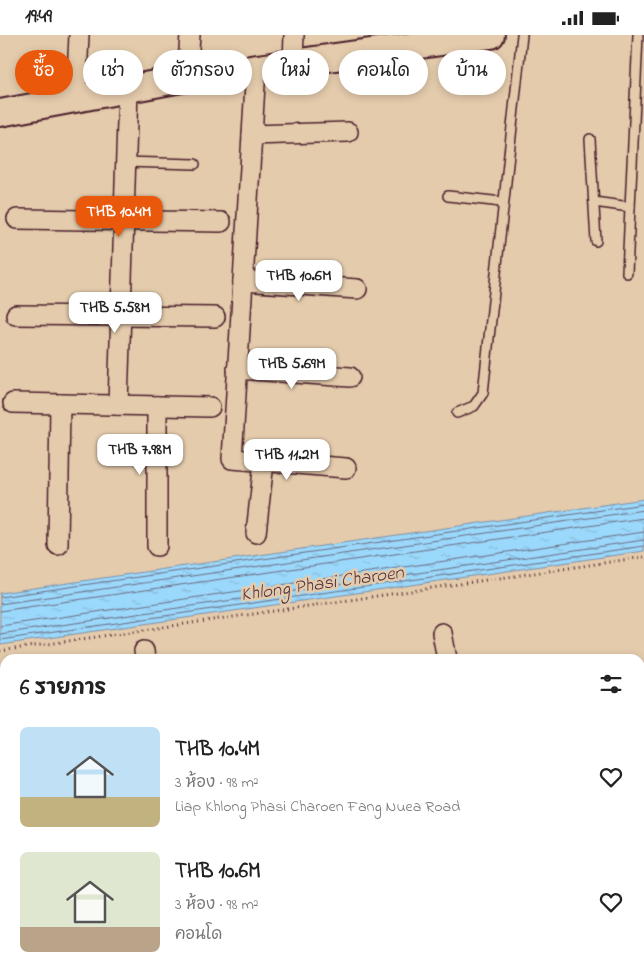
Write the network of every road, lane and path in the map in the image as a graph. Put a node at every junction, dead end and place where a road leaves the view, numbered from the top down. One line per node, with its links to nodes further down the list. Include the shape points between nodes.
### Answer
1 (80, 35): 16 (street)
2 (190, 35): 8 (street)
3 (294, 35): 9 (street)
4 (491, 35): 7 (main road)
5 (522, 35): 24 (lane)
6 (640, 37): 26 (lane)
7 (434, 39): 10 (main road)
8 (189, 50)
9 (293, 50)
10 (329, 56)
11 (262, 67): 12 (main road)
12 (256, 68): 13 (main road); 19 (street)
13 (252, 69)
14 (99, 95): 16 (main road)
15 (128, 95): 21 (street)
16 (76, 99): 17 (main road)
17 (0, 113)
18 (348, 132): 19 (street)
19 (252, 135): 32 (street)
20 (590, 139): 25 (lane)
21 (124, 162): 22 (lane); 28 (street)
22 (195, 164)
23 (448, 196): 24 (lane)
24 (502, 202): 44 (lane, via 483,393 474,406)
25 (594, 202): 26 (lane); 30 (lane)
26 (630, 207): 31 (lane)
27 (17, 219): 28 (street)
28 (122, 221): 29 (street); 35 (street)
29 (221, 222)
30 (596, 241)
31 (627, 273)
32 (243, 281): 33 (street); 37 (street)
33 (357, 289)
34 (16, 315): 35 (street)
35 (120, 317): 36 (street); 41 (street)
36 (215, 317)
37 (237, 369): 38 (street); 45 (street, via 232,459)
38 (350, 377)
39 (13, 403): 40 (street)
40 (60, 404): 41 (street); 48 (street)
41 (118, 405): 42 (street)
42 (157, 406): 43 (street); 49 (street)
43 (210, 407)
44 (457, 413)
45 (264, 462): 46 (street); 47 (street)
46 (346, 468)
47 (256, 533)
48 (58, 545)
49 (158, 546)
50 (644, 557): 52 (path)
51 (442, 633): 53 (street)
52 (0, 651)
53 (446, 654)

